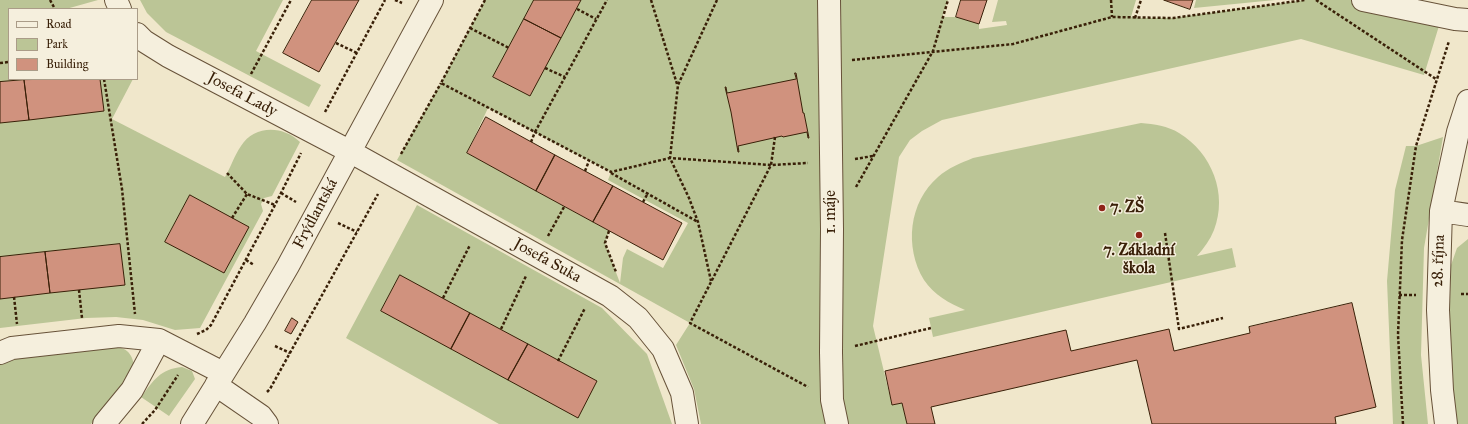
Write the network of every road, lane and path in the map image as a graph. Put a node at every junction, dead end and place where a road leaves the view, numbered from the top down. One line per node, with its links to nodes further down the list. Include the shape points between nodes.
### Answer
1 (291, 0): 30 (path)
2 (385, 0): 27 (path)
3 (395, 0): 16 (path)
4 (432, 0): 41 (street, Frýdlantská)
5 (485, 0): 22 (path)
6 (607, 0): 20 (path)
7 (652, 0): 35 (path)
8 (717, 0): 35 (path)
9 (829, 0): 28 (street, 1. máje)
10 (948, 0): 26 (path)
11 (1111, 0): 18 (path)
12 (1141, 0): 19 (path)
13 (1305, 0): 19 (path, via 1173,18)
14 (1316, 0): 32 (path)
15 (1363, 0): 21 (street)
16 (402, 3)
17 (576, 9): 20 (path)
18 (1112, 18): 19 (path); 26 (path, via 1013,44)
19 (1135, 18)
20 (596, 19): 31 (path)
21 (1462, 19): 32 (path)
22 (470, 28): 25 (path); 34 (path)
23 (138, 35): 37 (street, Josefa Lady, via 168,56)
24 (336, 43): 27 (path)
25 (509, 48)
26 (933, 51): 28 (path); 42 (path)
27 (357, 53): 37 (path)
28 (830, 62): 45 (street, 1. máje)
29 (545, 68): 31 (path)
30 (251, 75)
31 (565, 77): 38 (path)
32 (1436, 79): 97 (path, via 1416,146 1402,240 1398,335)
33 (104, 80): 73 (path, via 122,189)
34 (441, 83): 38 (path); 50 (path)
35 (678, 85): 43 (path)
36 (1468, 100): 57 (street, 28. října, via 1458,132)
37 (312, 132): 41 (street, Josefa Lady); 55 (path)
38 (535, 132): 40 (path); 44 (path)
39 (775, 137): 46 (path)
40 (531, 142)
41 (349, 151): 50 (street, Josefa Suka); 88 (street, Frýdlantská, via 318,213)
42 (873, 156): 45 (path); 51 (path)
43 (670, 158): 46 (path); 48 (path); 60 (path)
44 (589, 161): 47 (path); 48 (path)
45 (831, 162): 46 (path); 84 (street, 1. máje)
46 (771, 165): 68 (path)
47 (585, 171)
48 (611, 172): 52 (path)
49 (227, 173): 53 (path)
50 (389, 174): 61 (street, Josefa Suka); 85 (path)
51 (854, 189)
52 (648, 193): 54 (path); 60 (path)
53 (247, 194): 55 (path); 59 (path)
54 (642, 202)
55 (275, 205): 65 (path)
56 (564, 207): 64 (path)
57 (1441, 211): 58 (street); 98 (street, 28. října, via 1438,310)
58 (1468, 215)
59 (232, 218)
60 (698, 222): 68 (path)
61 (482, 225): 64 (street, Josefa Suka); 71 (path)
62 (609, 231): 67 (path, via 605,243)
63 (1165, 233): 74 (path, via 1179,329)
64 (538, 256): 77 (path); 95 (street, Josefa Suka, via 610,296 638,318 663,349 682,393)
65 (246, 260): 66 (path); 79 (path)
66 (254, 265)
67 (618, 278)
68 (712, 282): 89 (path, via 690,323)
69 (79, 290): 75 (path)
70 (14, 297): 78 (path)
71 (443, 298)
72 (586, 307): 87 (path)
73 (135, 315)
74 (1223, 318)
75 (83, 322)
76 (931, 328): 84 (path)
77 (501, 329)
78 (18, 330)
79 (206, 330): 80 (path); 86 (path)
80 (196, 334)
81 (159, 340): 83 (street, via 119,336 12,348); 86 (street); 91 (street, via 132,390)
82 (275, 346): 85 (path)
83 (0, 352)
84 (831, 352): 89 (street, 1. máje)
85 (290, 353): 90 (path, via 270,389)
86 (190, 356): 88 (street); 92 (path, via 155,410)
87 (558, 360)
88 (220, 379): 90 (street); 93 (street, Frýdlantská)
89 (832, 400): 96 (street, 1. máje)
90 (249, 408): 94 (street)
91 (104, 424)
92 (142, 424)
93 (192, 424)
94 (267, 424)
95 (687, 424)
96 (837, 424)
97 (1403, 424)
98 (1446, 424)

